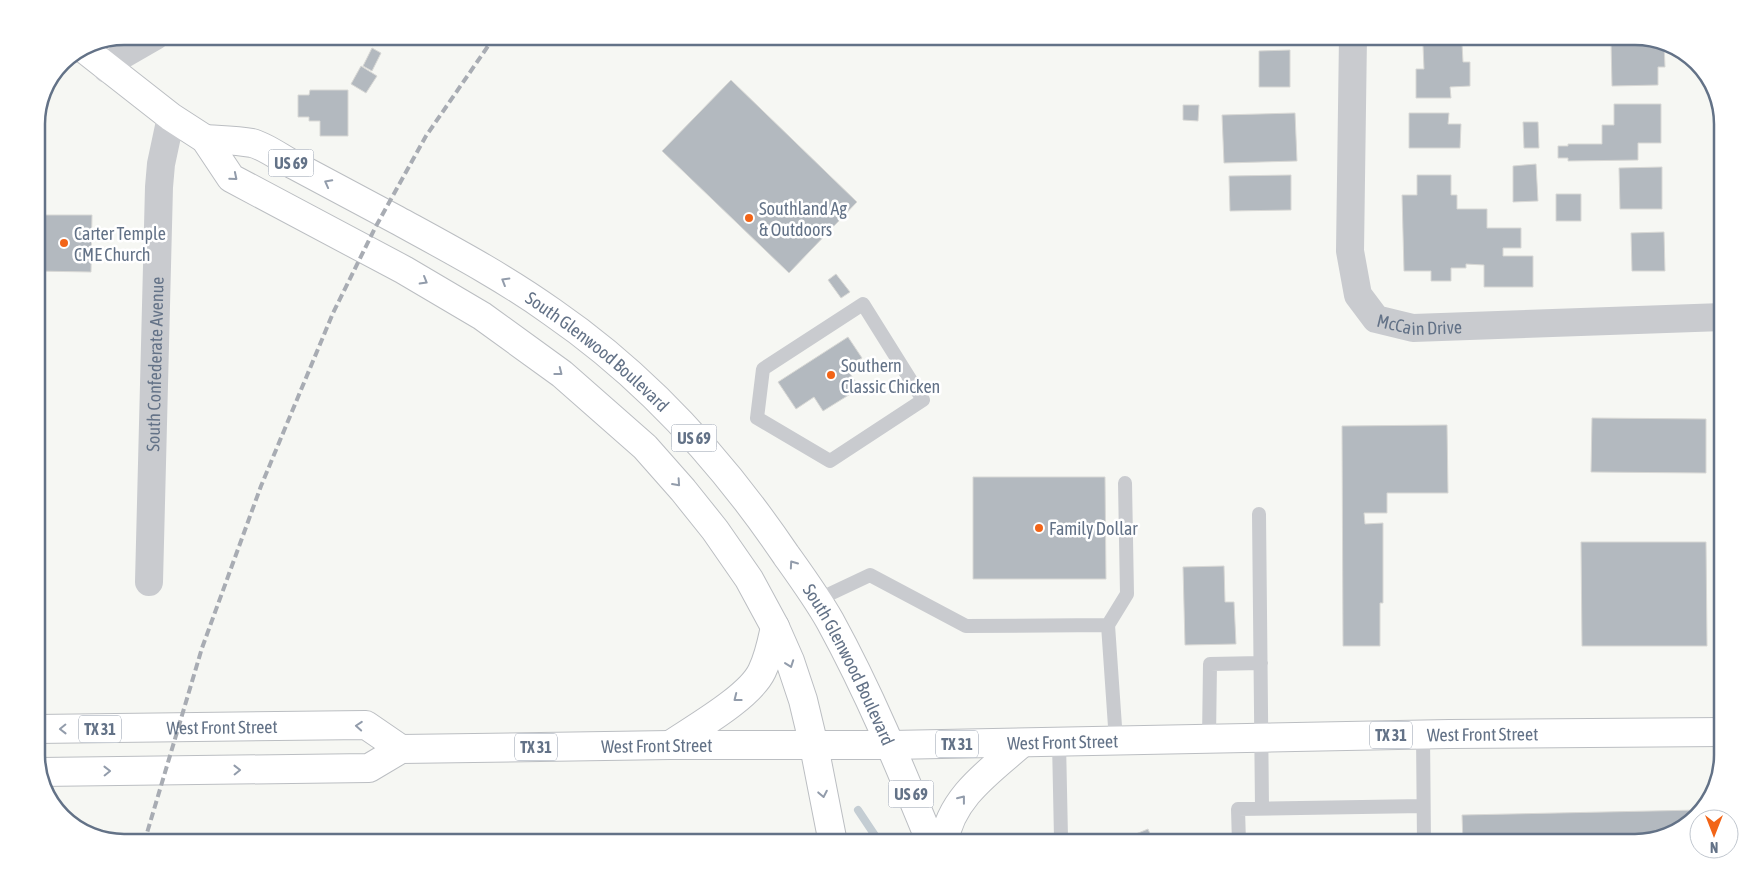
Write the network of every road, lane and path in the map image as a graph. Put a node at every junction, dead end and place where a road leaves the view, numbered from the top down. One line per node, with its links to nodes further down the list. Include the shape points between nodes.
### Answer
1 (139, 45): 4 (street)
2 (1353, 45): 7 (street, McCain Drive, via 1350,251 1358,295 1376,319 1413,328)
3 (89, 54): 4 (main road, South Glenwood Boulevard / US 69)
4 (107, 68): 5 (main road, South Glenwood Boulevard / US 69)
5 (171, 118): 6 (main road, South Glenwood Boulevard / US 69); 11 (street, South Confederate Avenue, via 159,187)
6 (205, 139): 12 (main road, South Glenwood Boulevard / US 69, one-way to 6, via 728,477 678,420 604,351 512,285 254,143); 14 (main road, South Glenwood Boulevard / US 69, one-way to 14, via 232,178 404,270 482,316 604,409 645,447 715,530 749,579)
7 (1714, 317)
8 (757, 418): 8 (lane, via 830,461 923,400 863,304 763,369)
9 (1124, 483): 13 (lane, via 1127,594)
10 (1259, 514): 15 (lane)
11 (150, 582)
12 (817, 600): 13 (lane, via 870,575 966,626); 25 (main road, South Glenwood Boulevard / US 69, via 850,659)
13 (1108, 625): 21 (lane)
14 (775, 627): 24 (main road, one-way to 24, via 768,658 751,687); 26 (main road, South Glenwood Boulevard / US 69, one-way to 26, via 797,684)
15 (1261, 663): 19 (lane); 20 (lane, via 1210,664)
16 (45, 729): 27 (main road, West Front Street / TX 31, one-way to 16, via 366,725)
17 (1714, 732): 18 (main road, West Front Street / TX 31)
18 (1423, 735): 19 (main road, West Front Street / TX 31); 29 (lane)
19 (1261, 738): 20 (main road, West Front Street / TX 31); 30 (lane)
20 (1209, 739): 21 (main road, West Front Street / TX 31)
21 (1116, 741): 22 (main road, West Front Street / TX 31)
22 (1059, 742): 23 (main road, West Front Street / TX 31); 34 (lane)
23 (1022, 743): 25 (main road, West Front Street / TX 31); 33 (main road, one-way to 23, via 959,802)
24 (670, 745): 26 (main road, West Front Street / TX 31); 27 (main road, West Front Street / TX 31)
25 (891, 745): 26 (main road, West Front Street / TX 31); 32 (main road, South Glenwood Boulevard / US 69)
26 (814, 746): 31 (main road, South Glenwood Boulevard / US 69, one-way to 31)
27 (401, 748): 28 (main road, one-way to 27, via 369,768)
28 (47, 772)
29 (1423, 806): 30 (lane); 36 (lane)
30 (1262, 808): 35 (lane, via 1238,809)
31 (831, 834)
32 (927, 834)
33 (946, 834)
34 (1061, 834)
35 (1238, 834)
36 (1424, 834)

